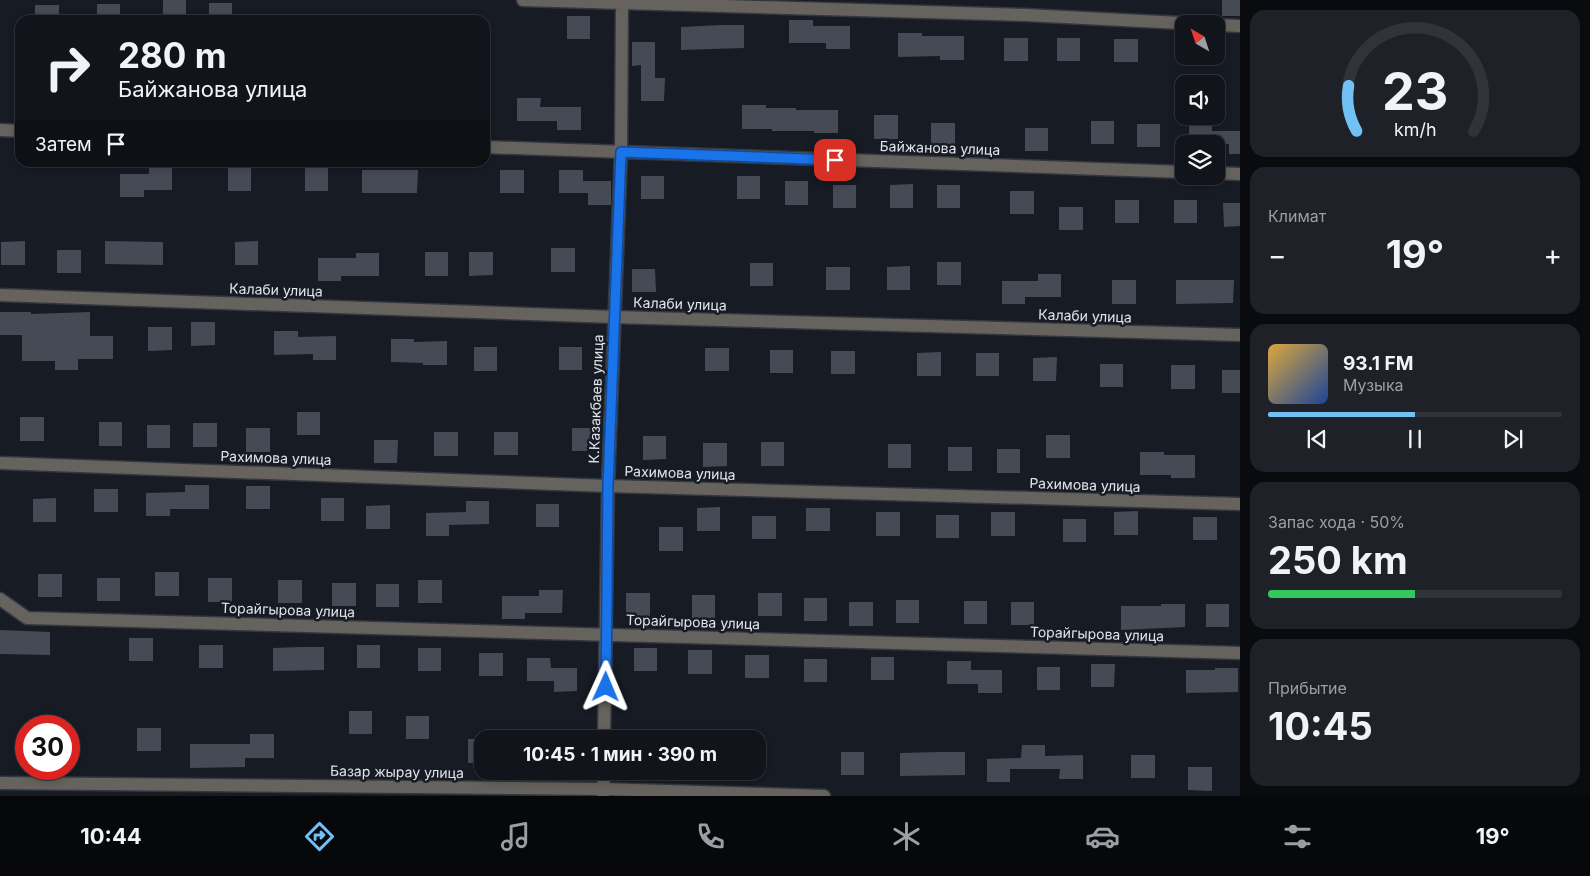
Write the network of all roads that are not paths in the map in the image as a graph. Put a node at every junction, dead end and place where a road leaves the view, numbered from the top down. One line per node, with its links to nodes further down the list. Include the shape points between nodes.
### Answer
1 (523, 0): 2 (street)
2 (622, 2): 3 (street); 9 (street, К.Казакбаев улица)
3 (1175, 23)
4 (1225, 25): 5 (street)
5 (1240, 26)
6 (0, 130): 7 (street)
7 (15, 131)
8 (490, 147): 9 (street, Байжанова улица)
9 (621, 152): 10 (street, Байжанова улица); 14 (street, К.Казакбаев улица)
10 (1175, 172)
11 (1225, 173): 12 (street)
12 (1240, 174)
13 (0, 295): 14 (street, Калаби улица)
14 (614, 317): 15 (street, Калаби улица); 17 (street, К.Казакбаев улица)
15 (1240, 335)
16 (0, 463): 17 (street, Рахимова улица)
17 (608, 486): 18 (street, Рахимова улица); 20 (street, К.Казакбаев улица)
18 (1240, 504)
19 (0, 599): 20 (street, Торайгырова улица, via 27,618)
20 (607, 635): 21 (street, Торайгырова улица); 22 (street, К.Казакбаев улица)
21 (1240, 653)
22 (604, 730)
23 (0, 783): 24 (street, Базар жырау улица)
24 (603, 792): 25 (street, Базар жырау улица)
25 (824, 796)

